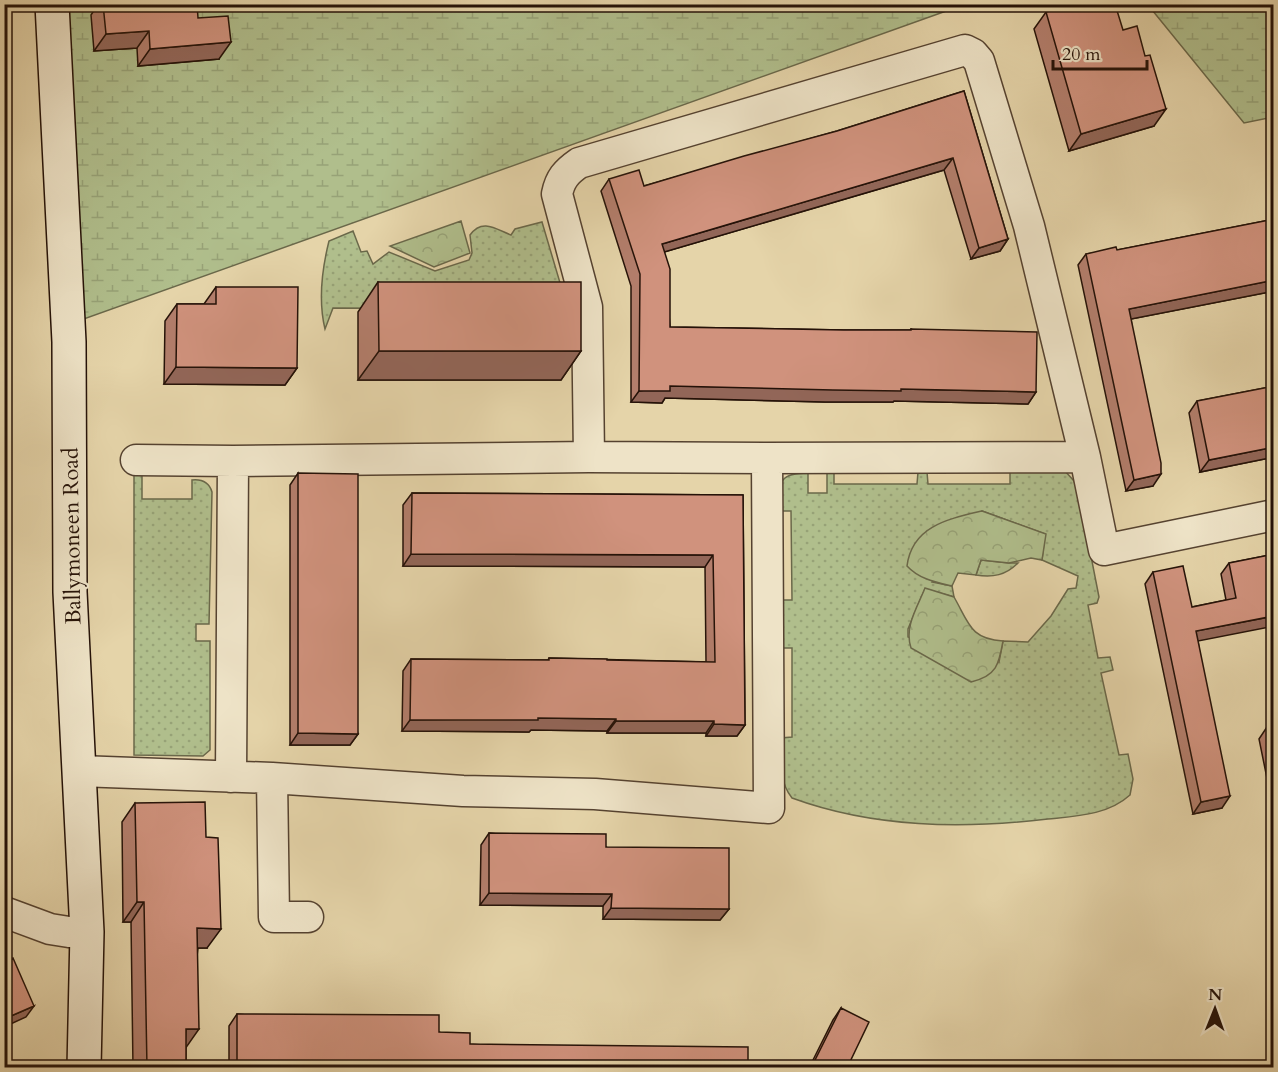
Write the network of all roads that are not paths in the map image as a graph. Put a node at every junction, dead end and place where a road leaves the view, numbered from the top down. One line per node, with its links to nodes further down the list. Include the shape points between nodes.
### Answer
1 (52, 4): 8 (street, Ballymoneen Road, via 69,342 70,592)
2 (589, 457): 3 (street, via 588,307 557,194 568,170 579,163 965,50 979,61 1029,226); 4 (street); 6 (street)
3 (1085, 457): 4 (street); 7 (street, via 1104,550)
4 (767, 458): 10 (street, via 769,808 595,794 464,791)
5 (136, 460): 6 (street)
6 (232, 461): 9 (street)
7 (1274, 515)
8 (78, 771): 9 (street); 13 (street, Ballymoneen Road)
9 (231, 777): 10 (street)
10 (272, 777): 12 (street, via 274,917)
11 (4, 912): 13 (street, via 50,928)
12 (308, 917)
13 (87, 932): 14 (street, Ballymoneen Road)
14 (84, 1068)

